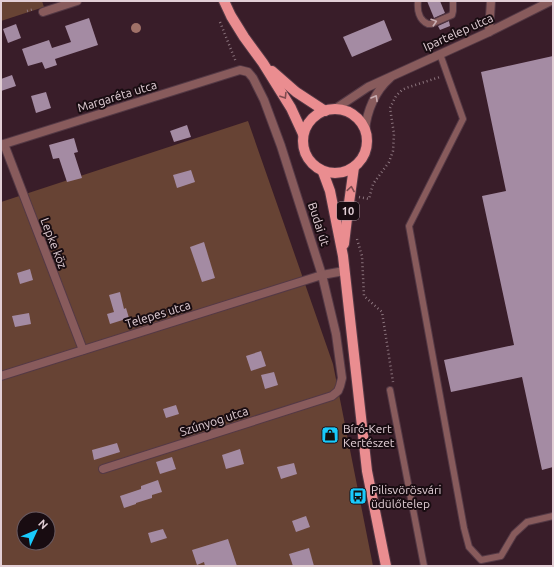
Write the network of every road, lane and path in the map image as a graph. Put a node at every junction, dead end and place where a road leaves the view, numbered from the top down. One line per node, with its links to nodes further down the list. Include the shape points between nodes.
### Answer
1 (77, 1): 7 (street)
2 (224, 1): 11 (main road, via 244,37)
3 (418, 1): 4 (lane, one-way to 4, via 420,17 428,24 452,15)
4 (453, 1)
5 (490, 1): 9 (street)
6 (551, 1): 9 (street, Ipartelep utca)
7 (43, 12)
8 (220, 22): 12 (path)
9 (489, 32): 10 (street, Ipartelep utca)
10 (440, 54): 13 (street, Ipartelep utca); 14 (lane)
11 (263, 63): 15 (main road, via 296,92); 17 (main road, one-way to 17, via 291,108)
12 (240, 70): 18 (street, Margaréta utca); 25 (street, Budai út, via 248,72 253,78 264,100)
13 (397, 73): 15 (street, Ipartelep utca); 16 (street, one-way to 13, via 373,100 387,81)
14 (447, 74): 21 (path, via 406,88 396,96 390,108 395,139 389,162 373,184 369,199); 31 (lane, via 463,120 409,226 469,547 481,560 501,556 514,534 527,522)
15 (330, 110): 16 (main road, via 350,113); 17 (main road, via 319,113 305,127)
16 (365, 130): 19 (main road, 10, via 367,146 360,162)
17 (303, 134): 20 (main road, via 302,145 306,157 313,166)
18 (2, 144): 26 (street, Lepke köz)
19 (354, 167): 20 (main road, via 334,174); 23 (main road, 10, one-way to 19)
20 (323, 172): 23 (main road, 10, via 332,198)
21 (357, 197)
22 (355, 234): 28 (path, via 362,256 364,296 382,312 394,381)
23 (343, 256): 24 (main road, Budai út / 10)
24 (344, 270): 25 (street, Telepes utca); 32 (main road, Budai út / 10, via 366,471)
25 (322, 275): 26 (street, Telepes utca); 29 (street, Budai út, via 336,334 342,378 338,391)
26 (83, 350): 27 (street, Telepes utca)
27 (1, 376)
28 (390, 390): 33 (lane)
29 (332, 396): 30 (street, Szúnyog utca)
30 (103, 469)
31 (553, 516)
32 (386, 566)
33 (424, 566)

